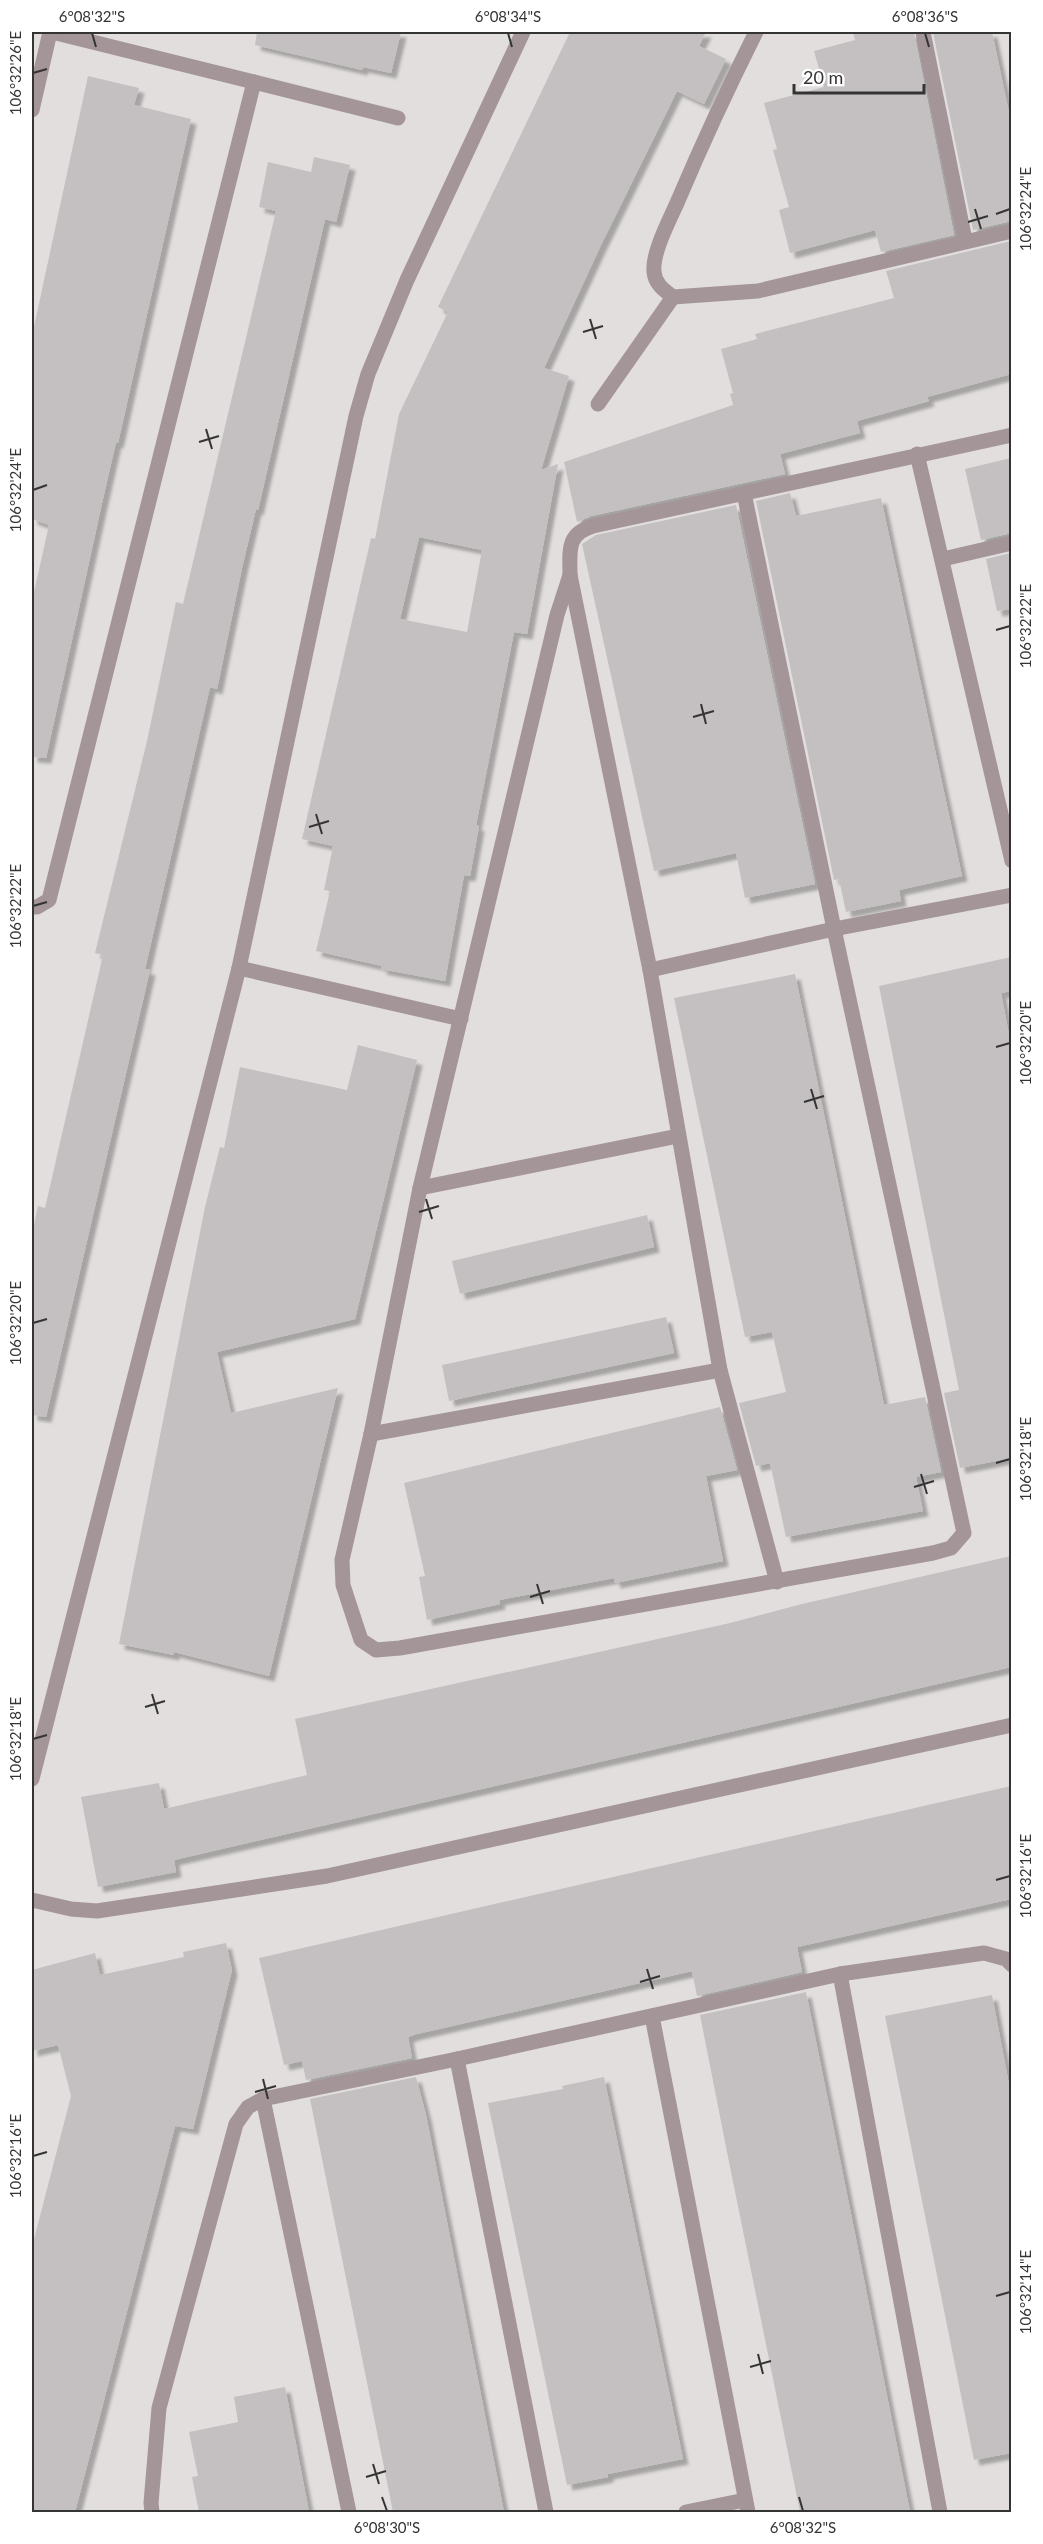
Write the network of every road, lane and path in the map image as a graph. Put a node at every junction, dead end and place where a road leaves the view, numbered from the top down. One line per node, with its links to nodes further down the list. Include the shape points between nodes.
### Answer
1 (51, 32): 5 (street); 6 (street)
2 (522, 32): 22 (street, via 407,280 368,374)
3 (756, 32): 10 (street, via 715,112 661,240 654,274 659,285)
4 (923, 32): 9 (street)
5 (254, 82): 7 (street); 20 (street, via 49,900)
6 (32, 110)
7 (398, 118)
8 (1011, 231): 9 (street)
9 (965, 240): 10 (street, via 758,291)
10 (673, 297): 11 (street)
11 (598, 404)
12 (1011, 435): 13 (street)
13 (917, 454): 14 (street); 16 (street)
14 (744, 494): 17 (street, via 583,529 572,542); 21 (street)
15 (1011, 543): 16 (street)
16 (943, 560): 18 (street)
17 (570, 575): 23 (street); 24 (street, via 554,626)
18 (1011, 861)
19 (1011, 895): 21 (street)
20 (32, 907)
21 (834, 929): 23 (street); 29 (street, via 964,1533 951,1548 933,1553)
22 (239, 968): 24 (street); 31 (street)
23 (650, 970): 25 (street)
24 (461, 1018): 26 (street)
25 (678, 1136): 26 (street); 27 (street)
26 (420, 1188): 28 (street)
27 (720, 1370): 28 (street); 29 (street)
28 (371, 1434): 29 (street, via 342,1574 361,1640 376,1650)
29 (777, 1582)
30 (1011, 1725): 32 (street, via 327,1876 97,1911)
31 (32, 1779)
32 (32, 1900)
33 (1011, 1965): 34 (street, via 1006,1959 984,1953)
34 (840, 1974): 35 (street); 43 (street)
35 (652, 2016): 36 (street); 38 (street)
36 (457, 2060): 37 (street); 41 (street)
37 (263, 2099): 39 (street, via 248,2107 236,2124 159,2408); 40 (street)
38 (747, 2506): 42 (street)
39 (152, 2512)
40 (349, 2512)
41 (546, 2512)
42 (686, 2512)
43 (940, 2512)

